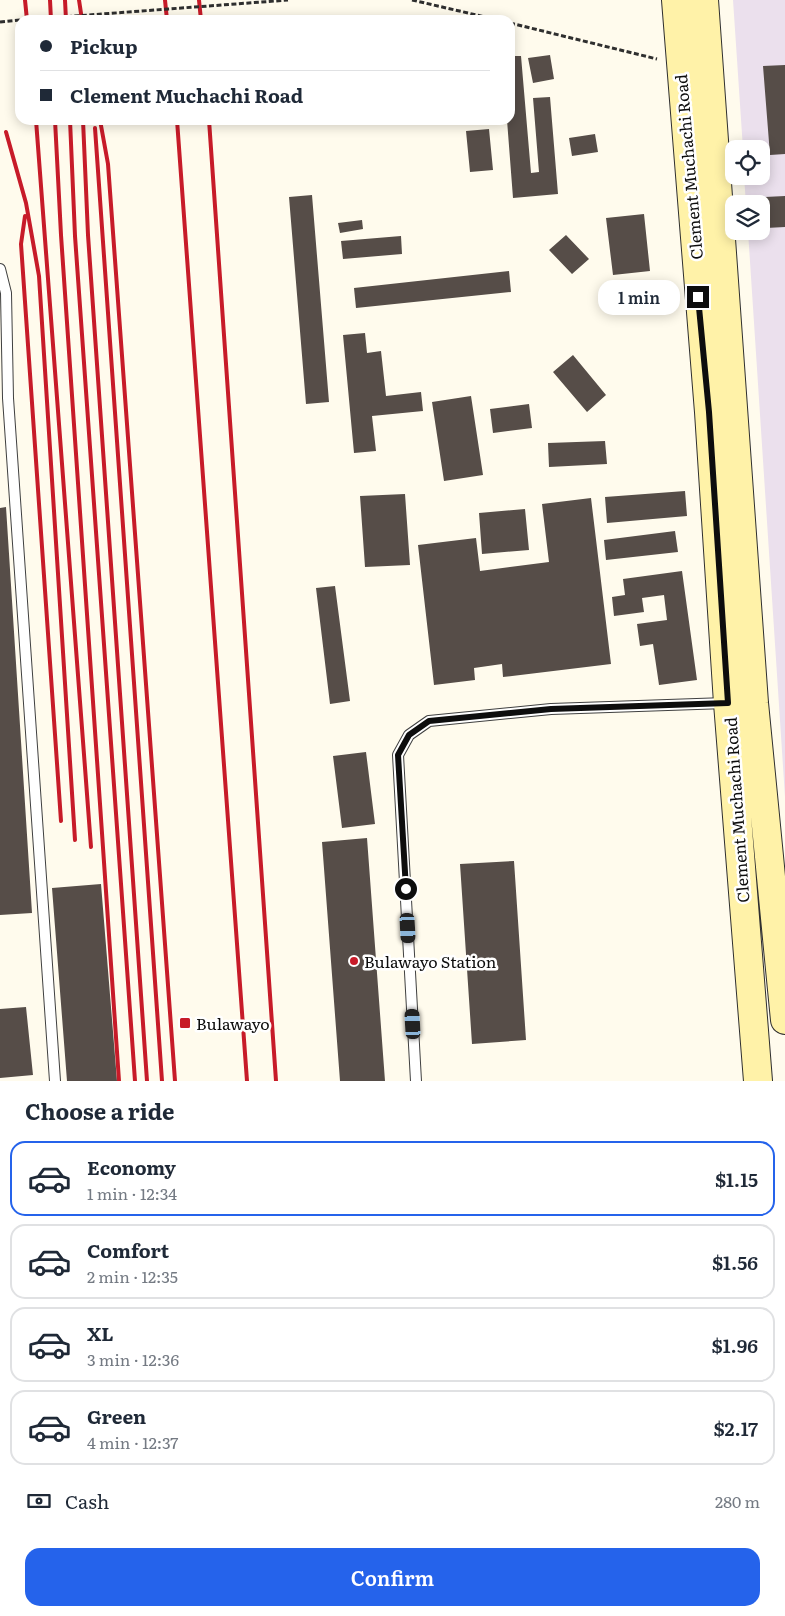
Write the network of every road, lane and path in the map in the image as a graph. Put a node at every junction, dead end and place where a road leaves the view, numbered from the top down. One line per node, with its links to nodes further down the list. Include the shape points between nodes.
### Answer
1 (288, 0): 5 (path, bridge)
2 (412, 0): 6 (path)
3 (676, 0): 10 (main road, Clement Muchachi Road)
4 (704, 0): 13 (main road, Clement Muchachi Road, via 754,703)
5 (88, 15)
6 (476, 15)
7 (15, 21): 8 (path)
8 (0, 22)
9 (515, 24): 10 (path)
10 (679, 64): 12 (main road, Clement Muchachi Road, via 709,412)
11 (0, 269): 14 (lane, via 6,293 8,398)
12 (728, 703): 15 (lane, via 551,709 429,721 409,735 398,755); 16 (main road, Clement Muchachi Road)
13 (785, 1020)
14 (55, 1081)
15 (416, 1081)
16 (758, 1081)

